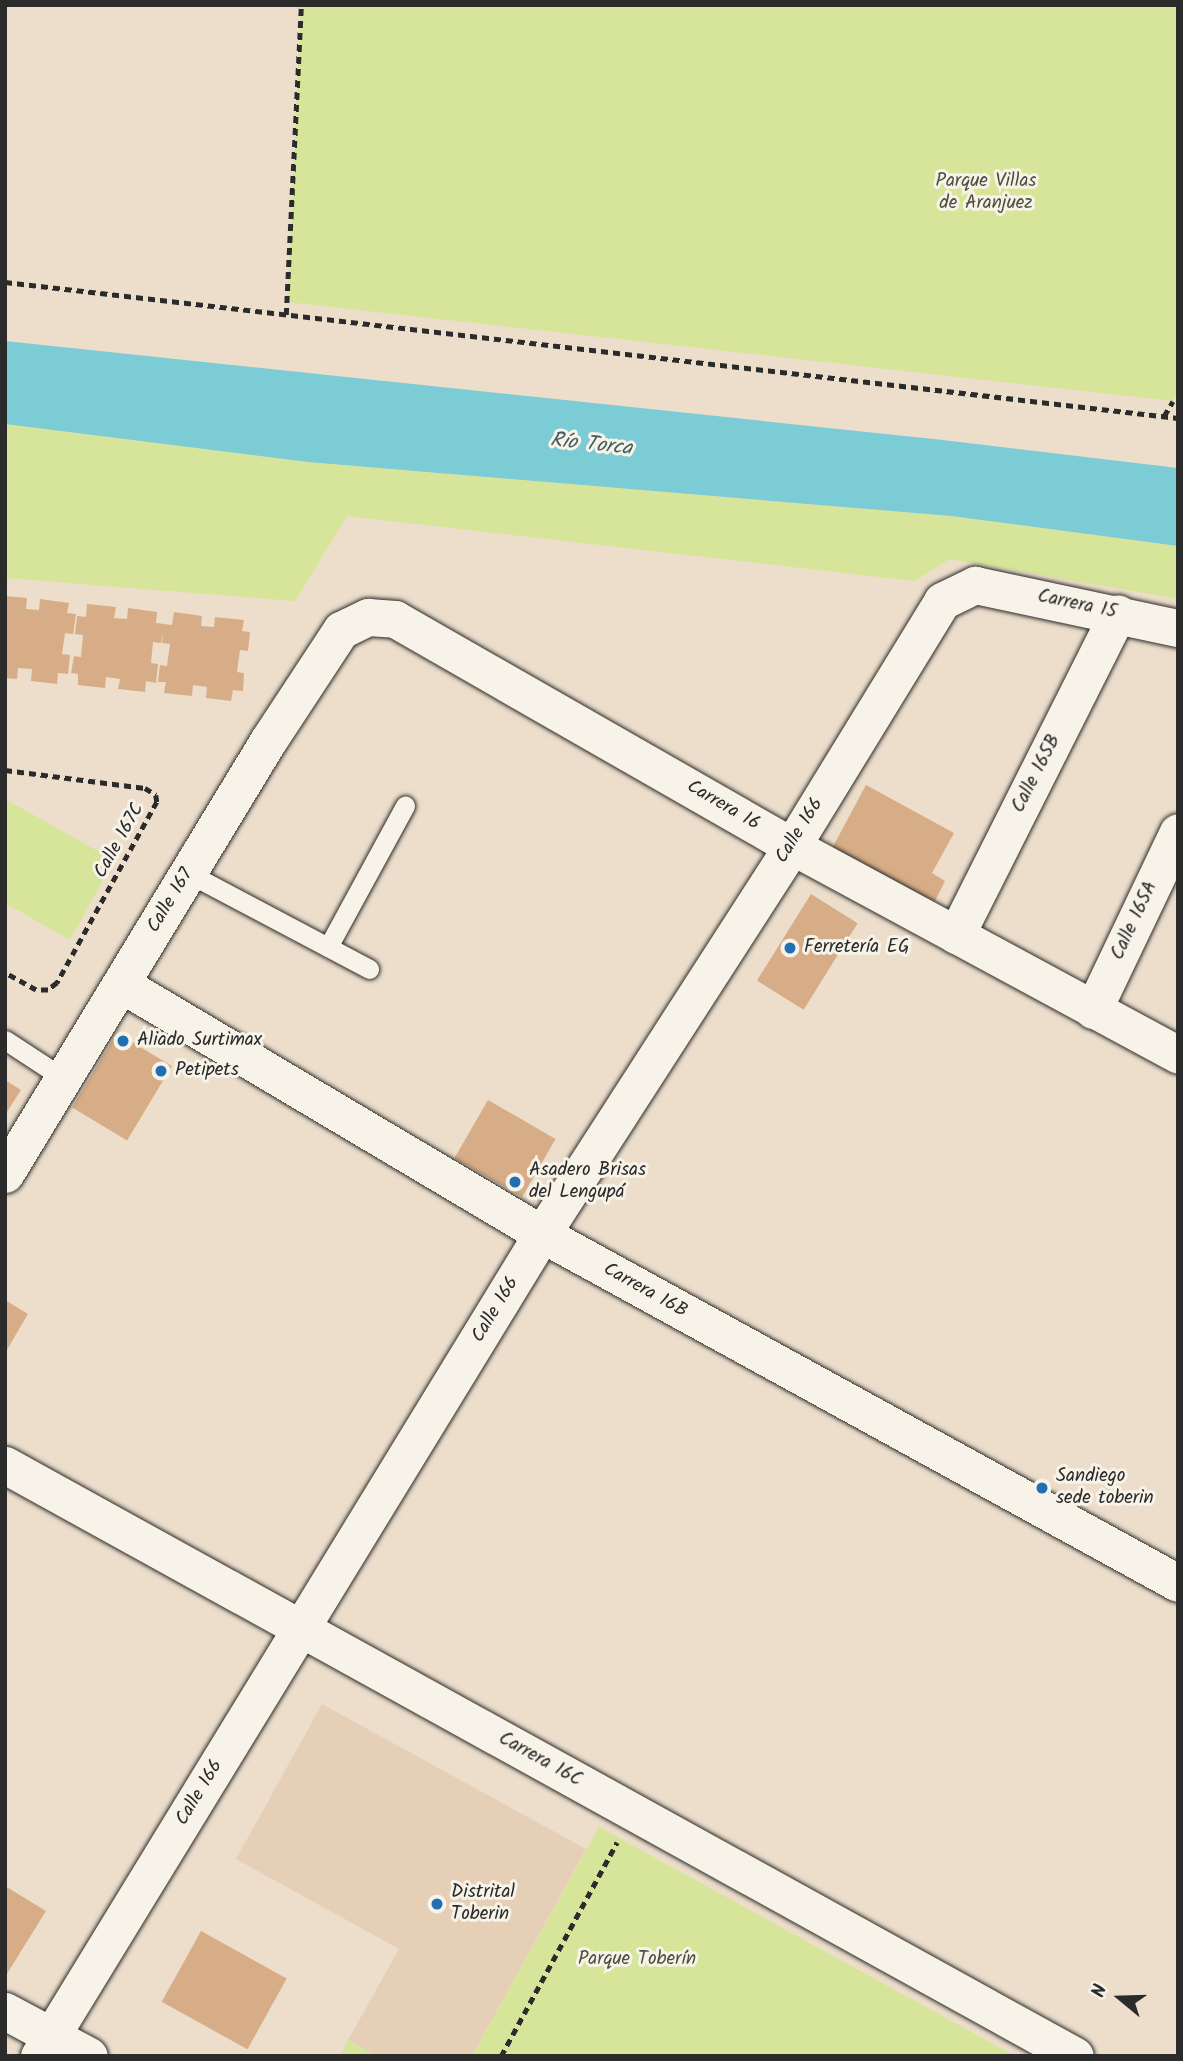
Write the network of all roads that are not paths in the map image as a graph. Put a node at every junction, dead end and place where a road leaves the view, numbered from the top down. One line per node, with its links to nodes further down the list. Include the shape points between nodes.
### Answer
1 (975, 584): 2 (street, Carrera 15); 7 (street, Calle 166, via 942,601)
2 (1118, 613): 3 (street, Carrera 15); 9 (street, Calle 165B)
3 (1178, 628)
4 (341, 630): 7 (street, Carrera 16, via 368,617 395,619); 8 (street, Calle 167)
5 (405, 806): 10 (lane)
6 (1178, 832): 13 (street, Calle 165A)
7 (792, 846): 9 (street, Carrera 16); 18 (street, Calle 166)
8 (188, 873): 10 (lane); 12 (street, Calle 167)
9 (957, 935): 13 (street, Carrera 16)
10 (328, 947): 11 (lane)
11 (369, 969)
12 (121, 984): 16 (street, Calle 167); 18 (street, Carrera 16B)
13 (1093, 1010): 15 (street, Carrera 16)
14 (5, 1040): 16 (lane)
15 (1178, 1055)
16 (63, 1078): 17 (street, Calle 167)
17 (5, 1174)
18 (542, 1234): 20 (street, Carrera 16B); 21 (street, Calle 166)
19 (5, 1465): 21 (street, Carrera 16C)
20 (1178, 1583)
21 (300, 1629): 23 (street, Calle 166); 25 (street, Carrera 16C)
22 (5, 2011): 23 (street)
23 (45, 2046): 24 (street)
24 (89, 2056)
25 (1074, 2056)

